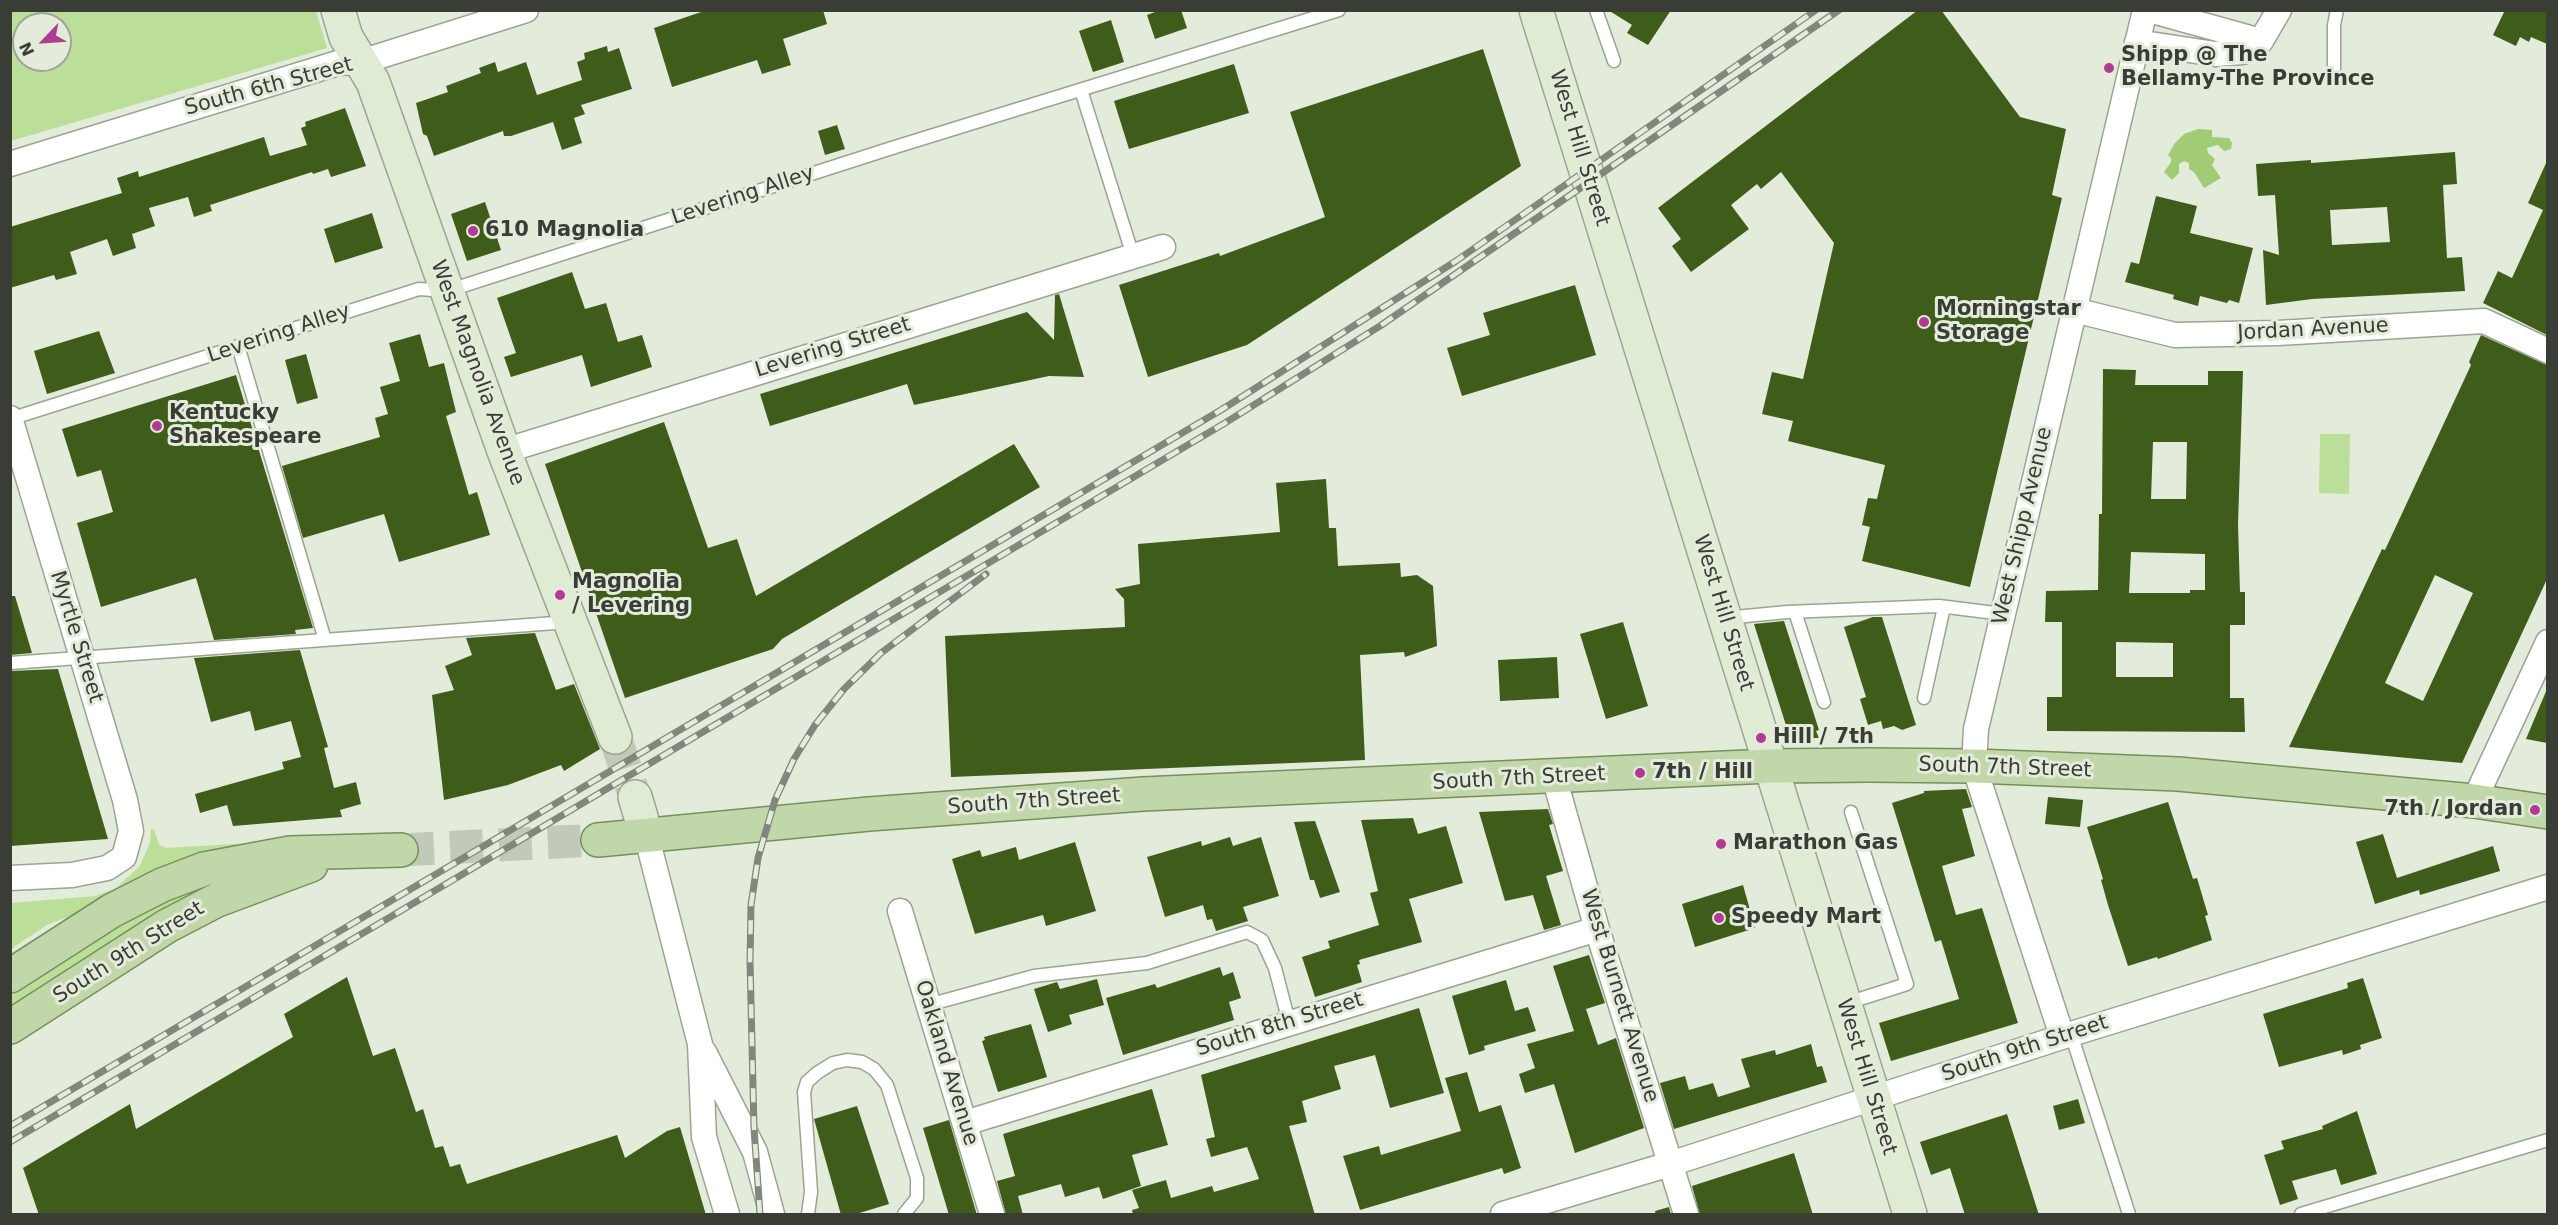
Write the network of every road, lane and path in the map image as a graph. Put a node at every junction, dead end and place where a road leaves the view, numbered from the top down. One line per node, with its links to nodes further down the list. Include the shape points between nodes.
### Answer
1 (338, 10): 13 (street, West Magnolia Avenue, via 346,37)
2 (526, 10): 9 (street, South 6th Street)
3 (1339, 10): 15 (lane, Levering Alley)
4 (1536, 10): 28 (street, West Hill Street)
5 (1596, 10): 12 (lane)
6 (2147, 10): 10 (street); 11 (street, West Shipp Avenue)
7 (2279, 10): 10 (street)
8 (2337, 10): 14 (lane)
9 (485, 17): 13 (street, South 6th Street)
10 (2261, 41): 11 (street, via 2243,52 2215,54)
11 (2137, 42): 20 (street, West Shipp Avenue)
12 (1614, 61)
13 (361, 62): 16 (street, South 6th Street, via 338,63); 19 (street, West Magnolia Avenue, via 373,82)
14 (2334, 73)
15 (1081, 90): 18 (lane); 19 (lane, Levering Alley)
16 (10, 164)
17 (1163, 247): 18 (street, Levering Street)
18 (1133, 256): 24 (street, Levering Street)
19 (447, 291): 21 (lane, Levering Alley, via 419,289); 24 (street, West Magnolia Avenue)
20 (2074, 310): 22 (street, Jordan Avenue, via 2175,335 2484,321); 27 (street, West Shipp Avenue)
21 (238, 346): 23 (lane, Levering Alley); 30 (lane)
22 (2547, 351)
23 (10, 418): 32 (street, Myrtle Street)
24 (504, 451): 29 (street, West Magnolia Avenue)
25 (1944, 607): 26 (lane); 27 (lane); 34 (lane)
26 (1795, 612): 28 (lane); 35 (lane)
27 (2003, 614): 38 (street, West Shipp Avenue, via 1976,729)
28 (1724, 619): 37 (street, West Hill Street)
29 (570, 622): 30 (lane); 36 (street, West Magnolia Avenue)
30 (325, 640): 32 (lane)
31 (2547, 642): 41 (street)
32 (82, 658): 33 (lane); 48 (street, Myrtle Street, via 125,800 131,831 124,857 107,868 72,875)
33 (10, 663)
34 (1924, 698)
35 (1824, 702)
36 (615, 737)
37 (1770, 766): 38 (main road, South 7th Street); 39 (main road, South 7th Street); 53 (street, West Hill Street)
38 (1974, 766): 41 (main road, South 7th Street, via 2178,774); 57 (street, West Shipp Avenue)
39 (1554, 777): 44 (main road, South 7th Street, via 1143,794 869,813); 51 (street, West Burnett Avenue)
40 (634, 797): 44 (street)
41 (2474, 801): 43 (main road, South 7th Street)
42 (1851, 812): 53 (lane, via 1907,984)
43 (2547, 812)
44 (646, 834): 45 (main road, South 7th Street); 58 (street)
45 (598, 840)
46 (400, 850): 47 (main road)
47 (347, 853): 52 (main road, South 9th Street, via 290,853 204,869 111,911); 56 (main road, South 9th Street, via 215,901 167,926)
48 (10, 878)
49 (2547, 887): 57 (street, South 9th Street)
50 (900, 911): 54 (street, Oakland Avenue)
51 (1597, 929): 55 (street, South 8th Street); 62 (street, West Burnett Avenue)
52 (10, 976)
53 (1843, 1004): 59 (street, West Hill Street)
54 (928, 1005): 55 (lane, via 1034,976 1147,963 1247,932 1262,940 1275,968); 60 (street, Oakland Avenue)
55 (1289, 1022): 60 (street, South 8th Street)
56 (10, 1027)
57 (2066, 1035): 59 (street, South 9th Street); 71 (lane)
58 (699, 1044): 63 (street, via 704,1137); 64 (street, via 755,1152)
59 (1872, 1099): 62 (street, South 9th Street); 70 (street, West Hill Street)
60 (965, 1123): 67 (street, Oakland Avenue)
61 (2547, 1140): 72 (lane)
62 (1670, 1164): 68 (street, South 9th Street); 69 (street, West Burnett Avenue)
63 (727, 1215)
64 (772, 1215)
65 (808, 1215): 66 (lane, via 811,1192 804,1092 807,1082 817,1073 847,1060 874,1069 887,1085 917,1178 917,1198)
66 (904, 1215)
67 (992, 1215)
68 (1503, 1215)
69 (1686, 1215)
70 (1910, 1215)
71 (2129, 1215)
72 (2301, 1215)

